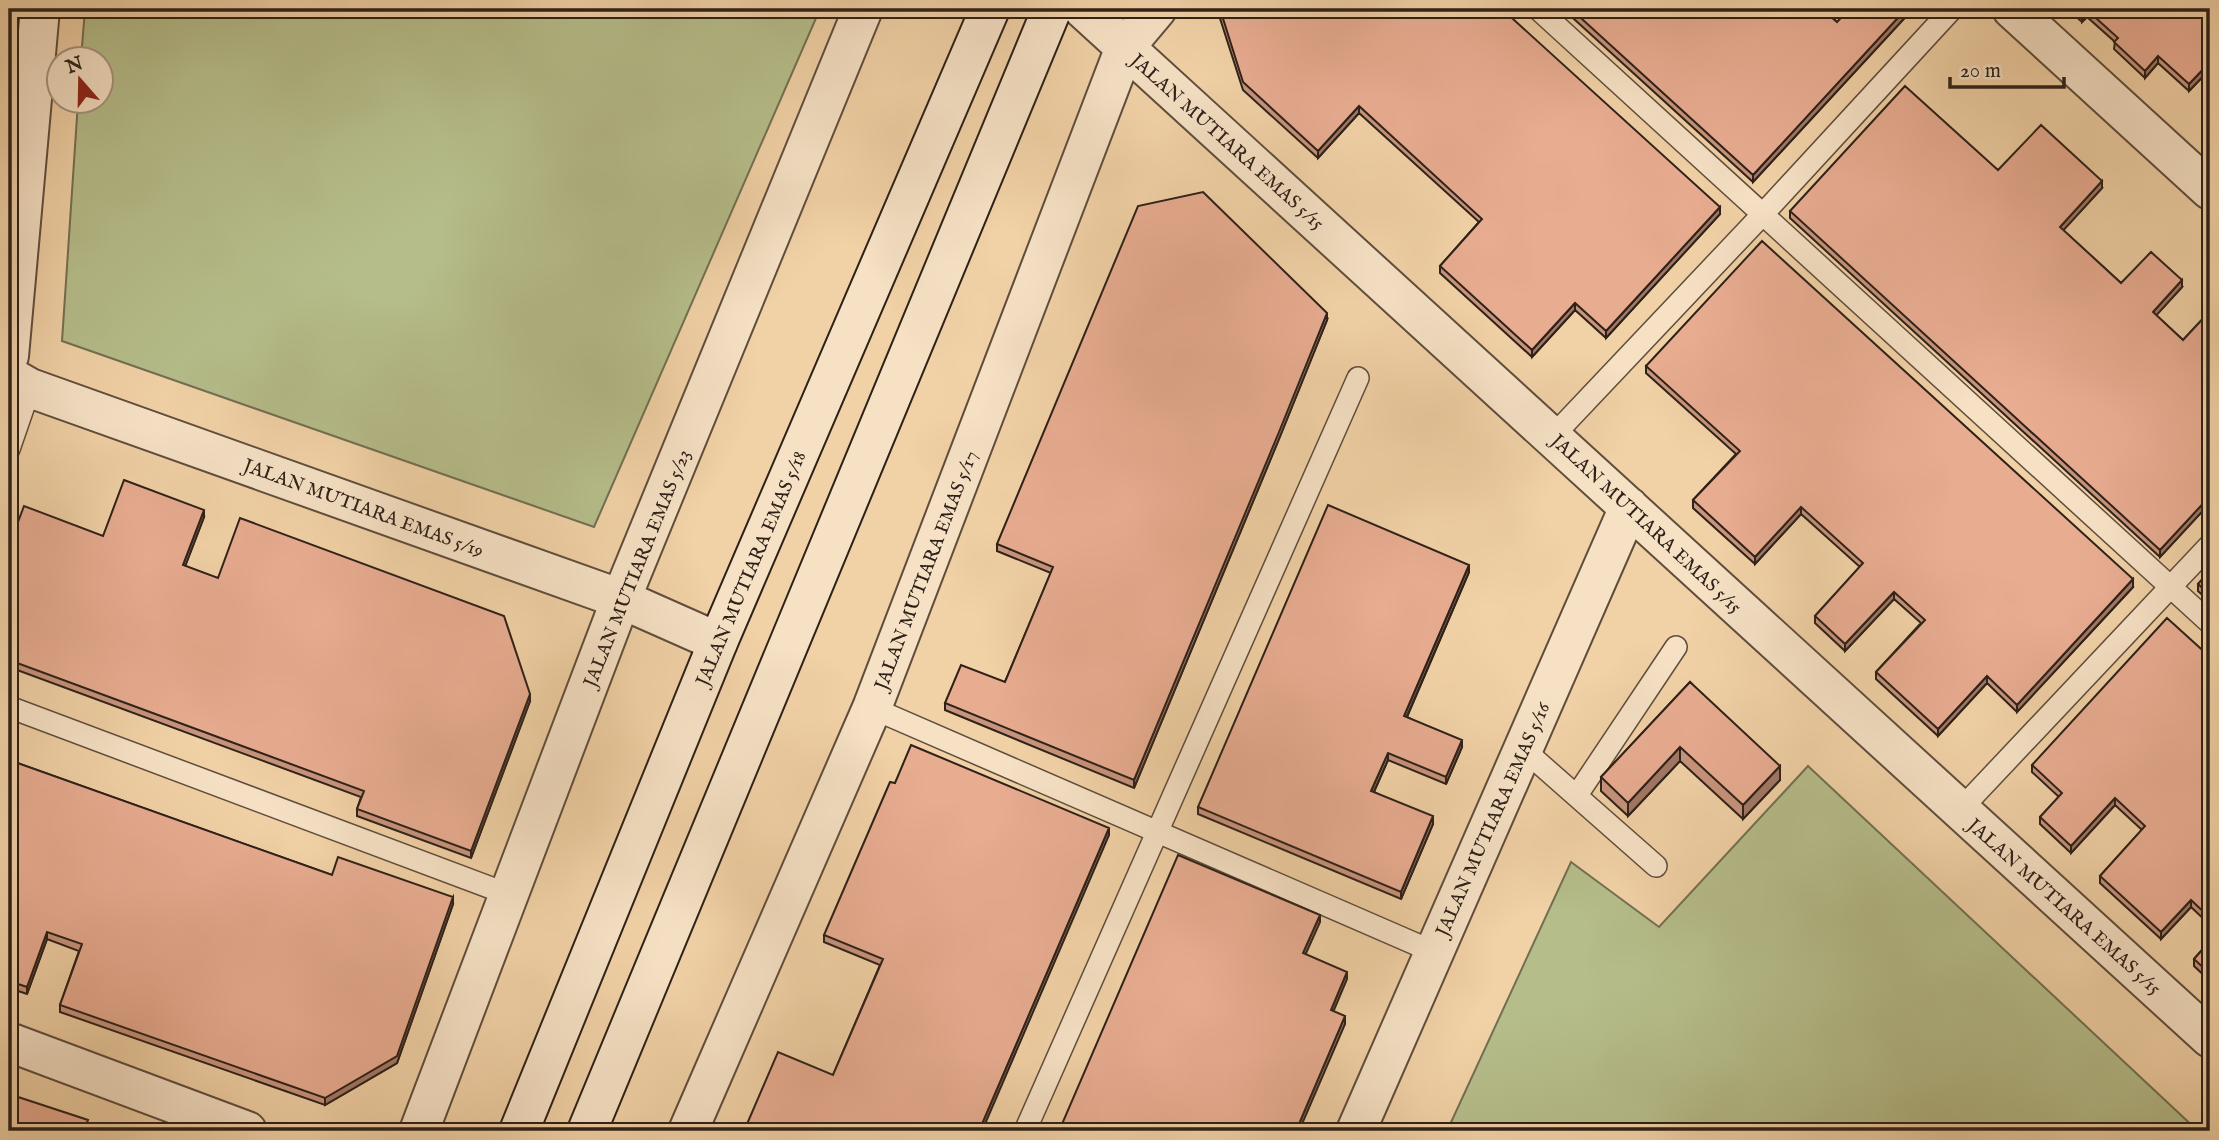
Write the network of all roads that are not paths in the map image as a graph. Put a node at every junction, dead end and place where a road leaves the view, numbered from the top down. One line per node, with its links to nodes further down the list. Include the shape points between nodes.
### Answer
1 (40, 9): 13 (street)
2 (863, 9): 21 (street, JALAN MUTIARA EMAS 5/23)
3 (990, 9): 23 (street, JALAN MUTIARA EMAS 5/18)
4 (1052, 9): 39 (street)
5 (1083, 9): 10 (street, JALAN MUTIARA EMAS 5/15)
6 (1157, 9): 10 (street, JALAN MUTIARA EMAS 5/17)
7 (1538, 9): 12 (lane)
8 (1952, 9): 12 (lane)
9 (2012, 9): 11 (street)
10 (1125, 47): 16 (street, JALAN MUTIARA EMAS 5/15); 26 (street, JALAN MUTIARA EMAS 5/17)
11 (2210, 190)
12 (1763, 214): 16 (lane); 20 (lane)
13 (9, 356)
14 (1358, 378): 30 (lane)
15 (19, 382): 17 (lane); 21 (street, JALAN MUTIARA EMAS 5/19)
16 (1552, 436): 18 (street, JALAN MUTIARA EMAS 5/15)
17 (9, 449)
18 (1629, 508): 27 (street, JALAN MUTIARA EMAS 5/16); 29 (street, JALAN MUTIARA EMAS 5/15)
19 (2210, 545): 20 (lane)
20 (2171, 587): 22 (lane); 29 (lane)
21 (621, 599): 23 (street, JALAN MUTIARA EMAS 5/19); 32 (street, JALAN MUTIARA EMAS 5/23)
22 (2210, 624)
23 (718, 642): 38 (street, JALAN MUTIARA EMAS 5/18)
24 (1676, 648): 28 (lane)
25 (9, 707): 32 (lane)
26 (872, 708): 30 (lane); 40 (street, JALAN MUTIARA EMAS 5/17)
27 (1522, 749): 28 (lane); 33 (street, JALAN MUTIARA EMAS 5/16)
28 (1577, 795): 31 (lane)
29 (1960, 810): 34 (street, JALAN MUTIARA EMAS 5/15)
30 (1157, 832): 33 (lane); 41 (lane)
31 (1656, 866)
32 (510, 895): 37 (street, JALAN MUTIARA EMAS 5/23)
33 (1434, 952): 42 (street, JALAN MUTIARA EMAS 5/16)
34 (2210, 1038)
35 (9, 1042): 36 (street)
36 (247, 1131)
37 (419, 1131)
38 (519, 1131)
39 (587, 1131)
40 (688, 1131)
41 (1025, 1131)
42 (1356, 1131)

